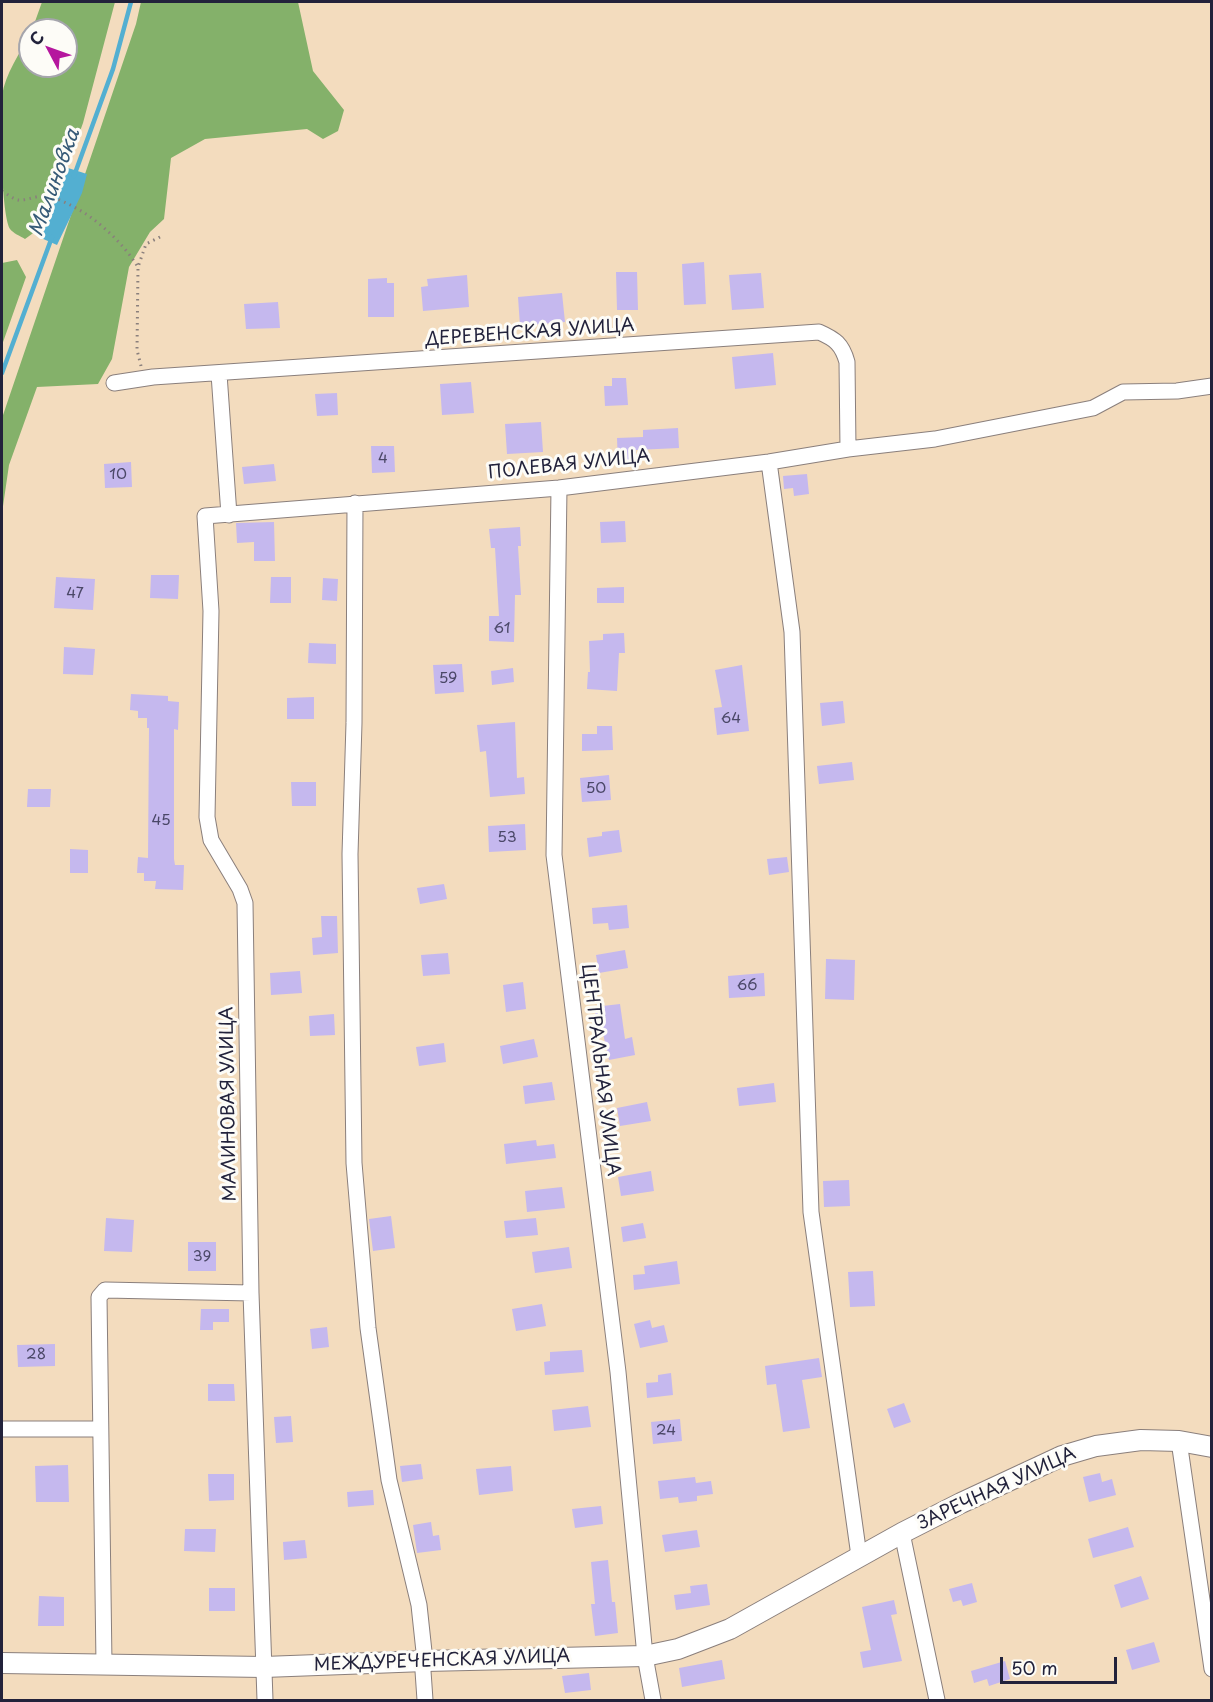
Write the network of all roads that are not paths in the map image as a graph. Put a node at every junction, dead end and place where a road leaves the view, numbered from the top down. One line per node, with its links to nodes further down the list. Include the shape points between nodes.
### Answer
1 (219, 374): 2 (street, ДЕРЕВЕНСКАЯ УЛИЦА); 4 (street, ДЕРЕВЕНСКАЯ УЛИЦА, via 819,332 835,339 843,349); 8 (street)
2 (114, 383)
3 (1212, 386): 4 (street, ПОЛЕВАЯ УЛИЦА, via 1177,392 1123,392 1093,408 935,439)
4 (848, 448): 5 (street, ПОЛЕВАЯ УЛИЦА)
5 (769, 462): 6 (street, ПОЛЕВАЯ УЛИЦА); 16 (street, via 792,632 811,1212)
6 (559, 488): 7 (street, ПОЛЕВАЯ УЛИЦА); 18 (street, ЦЕНТРАЛЬНАЯ УЛИЦА, via 554,855 618,1372)
7 (355, 503): 8 (street, ПОЛЕВАЯ УЛИЦА); 19 (street, via 350,854 354,1163 368,1328 389,1480 419,1605)
8 (229, 515): 9 (street, ПОЛЕВАЯ УЛИЦА)
9 (205, 516): 10 (street, МАЛИНОВАЯ УЛИЦА, via 211,611 207,817 211,840 245,903)
10 (251, 1293): 11 (street, via 105,1290 99,1297); 22 (street, МАЛИНОВАЯ УЛИЦА)
11 (100, 1428): 12 (street); 21 (street)
12 (2, 1429)
13 (1179, 1441): 14 (street, ЗАРЕЧНАЯ УЛИЦА); 15 (street, ЗАРЕЧНАЯ УЛИЦА, via 1141,1440 1096,1446 1062,1456); 17 (street)
14 (1212, 1447)
15 (902, 1533): 16 (street, ЗАРЕЧНАЯ УЛИЦА); 27 (street)
16 (859, 1556): 18 (street, МЕЖДУРЕЧЕНСКАЯ УЛИЦА, via 730,1629 678,1649)
17 (1210, 1647): 23 (street)
18 (645, 1656): 19 (street, МЕЖДУРЕЧЕНСКАЯ УЛИЦА); 26 (street, ЦЕНТРАЛЬНАЯ УЛИЦА)
19 (425, 1661): 22 (street, МЕЖДУРЕЧЕНСКАЯ УЛИЦА); 25 (street)
20 (2, 1663): 21 (street, МЕЖДУРЕЧЕНСКАЯ УЛИЦА)
21 (104, 1664): 22 (street, МЕЖДУРЕЧЕНСКАЯ УЛИЦА)
22 (264, 1667): 24 (street, МАЛИНОВАЯ УЛИЦА)
23 (1212, 1669)
24 (265, 1701)
25 (425, 1701)
26 (653, 1701)
27 (937, 1701)

